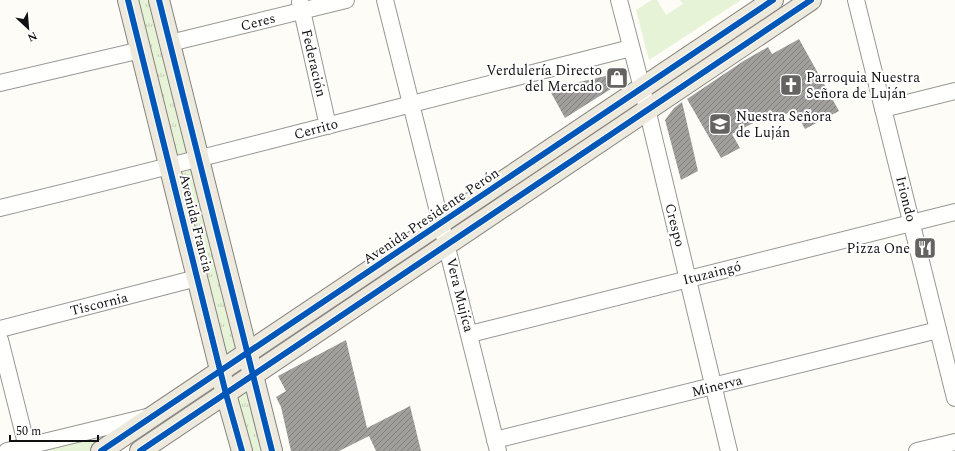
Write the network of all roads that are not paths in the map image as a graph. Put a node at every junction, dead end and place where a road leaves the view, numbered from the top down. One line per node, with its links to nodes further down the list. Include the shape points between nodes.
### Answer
1 (128, 0): 12 (main road, Avenida Francia)
2 (159, 0): 10 (main road, Avenida Francia)
3 (346, 0): 9 (street, Ceres)
4 (385, 0): 16 (street, Vera Mujíca)
5 (619, 0): 11 (street, Crespo)
6 (773, 0): 14 (main road, Avenida Presidente Perón)
7 (811, 0): 18 (main road)
8 (856, 0): 17 (street, Iriondo)
9 (301, 5): 10 (street, Ceres); 19 (street, Federación)
10 (170, 43): 20 (main road, Avenida Francia)
11 (631, 48): 14 (street, Crespo); 16 (street, Cerrito)
12 (140, 50): 13 (street); 21 (main road, Avenida Francia)
13 (0, 83)
14 (642, 88): 18 (street, Crespo); 24 (main road, Avenida Presidente Perón)
15 (955, 91): 17 (street)
16 (411, 104): 19 (street, Cerrito); 24 (street, Vera Mujíca)
17 (883, 109): 25 (street, Iriondo)
18 (647, 110): 26 (main road); 28 (street, Crespo)
19 (328, 126): 20 (street, Cerrito)
20 (199, 160): 21 (street, Cerrito); 33 (main road, Avenida Francia)
21 (170, 167): 22 (street, Cerrito); 27 (main road, Avenida Francia)
22 (0, 208)
23 (955, 212): 25 (street, Ituzaingó)
24 (442, 223): 26 (street, Vera Mujíca); 33 (main road, Avenida Presidente Perón)
25 (912, 223): 28 (street, Ituzaingó); 30 (street, Iriondo)
26 (448, 244): 31 (street, Vera Mujíca); 35 (main road)
27 (197, 278): 29 (street, Tiscornia); 34 (main road, Avenida Francia)
28 (688, 279): 31 (street, Ituzaingó); 36 (street, Crespo)
29 (0, 329)
30 (938, 330): 36 (street, Minerva); 38 (street, Iriondo)
31 (470, 334): 41 (street, Vera Mujíca)
32 (0, 340): 42 (street)
33 (248, 354): 34 (main road, Avenida Presidente Perón); 35 (main road, Avenida Francia)
34 (220, 372): 37 (main road, Avenida Francia); 39 (main road, Avenida Presidente Perón)
35 (253, 375): 37 (main road); 47 (main road, Avenida Francia)
36 (714, 386): 41 (street, Minerva); 48 (street, Crespo)
37 (226, 394): 45 (main road); 46 (main road, Avenida Francia)
38 (955, 398)
39 (156, 415): 42 (street); 44 (main road, Avenida Presidente Perón)
40 (955, 442): 49 (street)
41 (496, 446)
42 (28, 449): 43 (street)
43 (7, 451)
44 (101, 451)
45 (140, 451)
46 (242, 451)
47 (272, 451)
48 (729, 451)
49 (917, 451)

